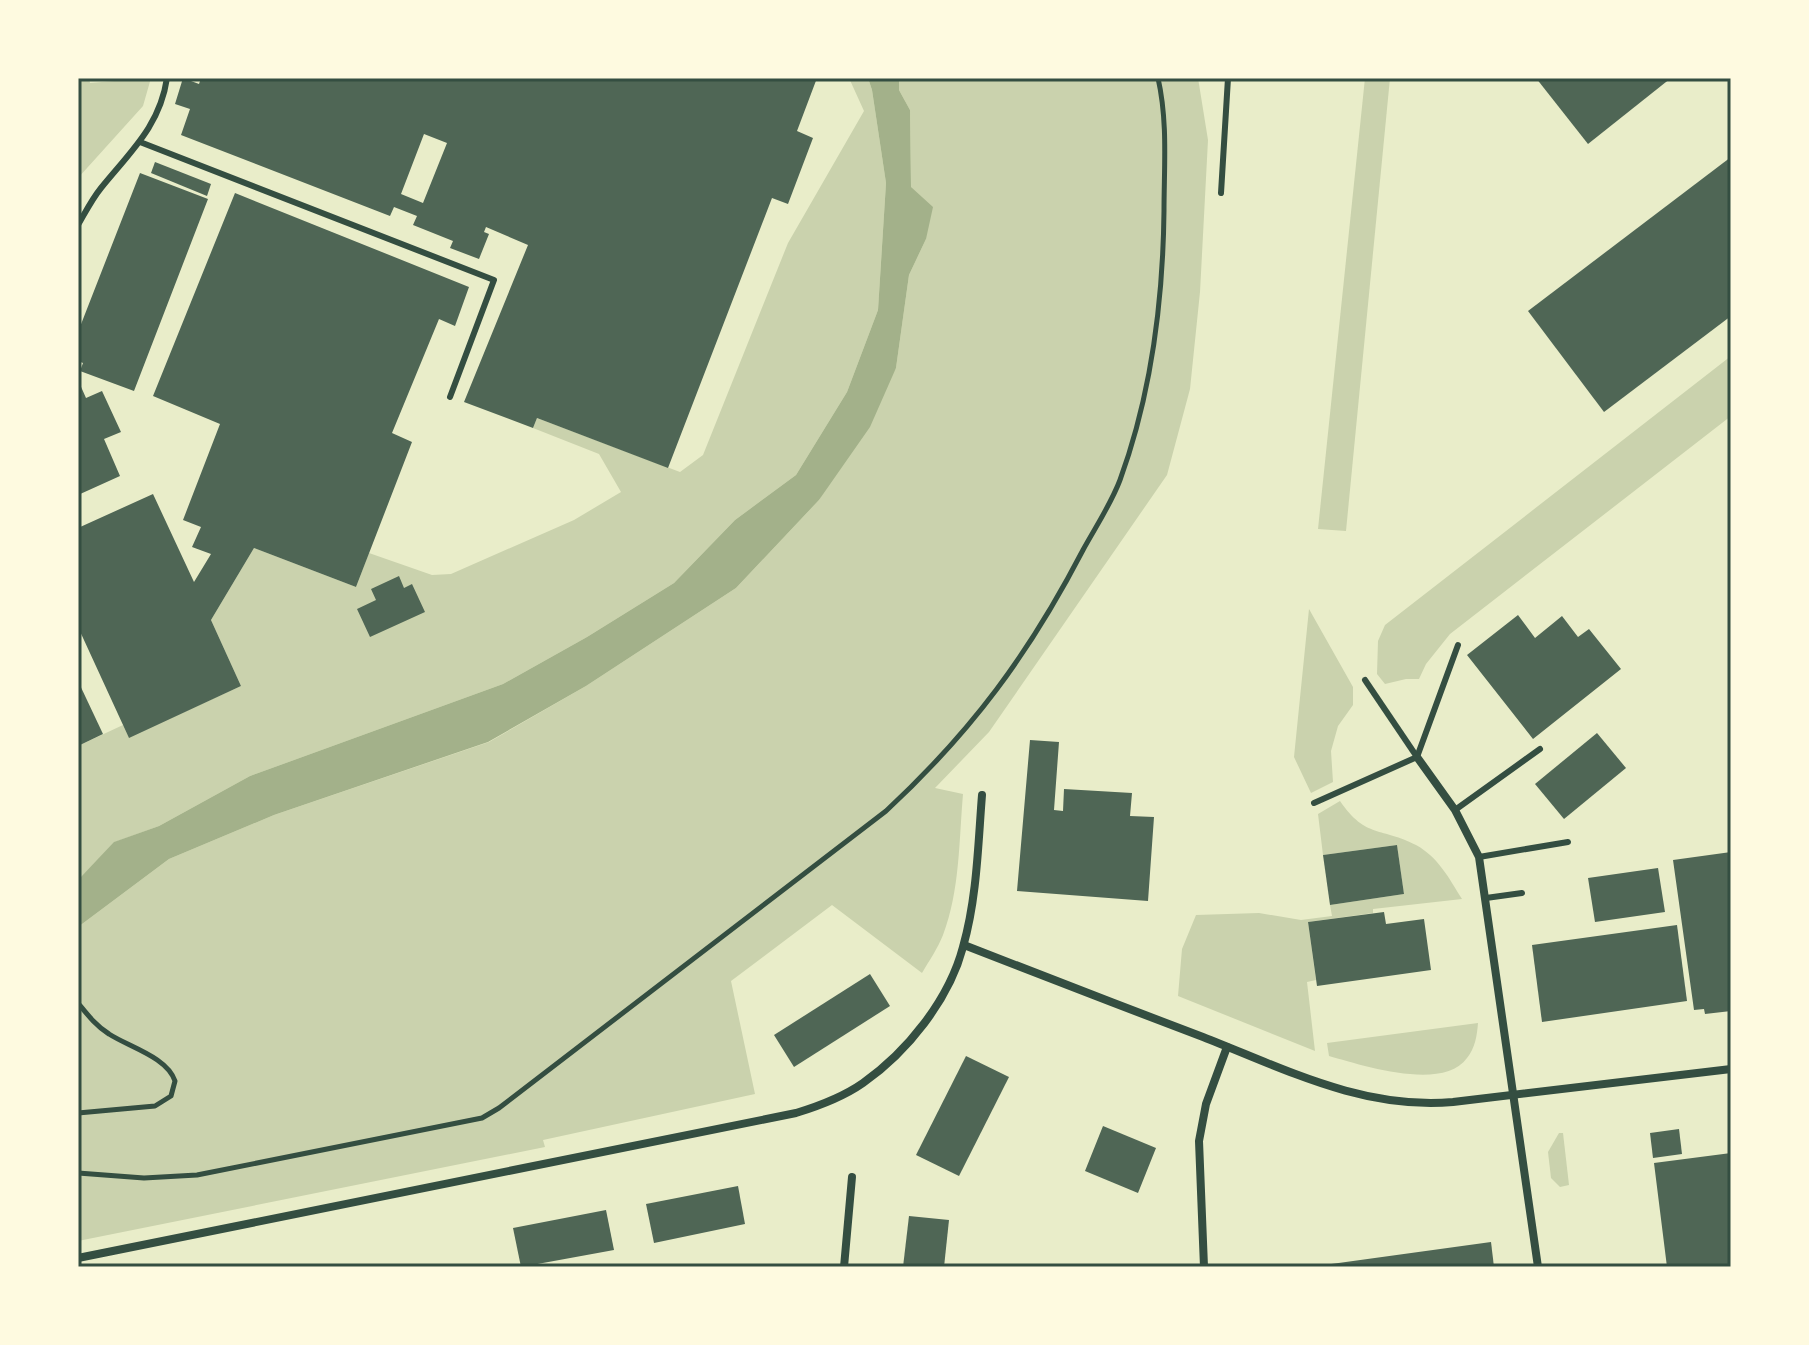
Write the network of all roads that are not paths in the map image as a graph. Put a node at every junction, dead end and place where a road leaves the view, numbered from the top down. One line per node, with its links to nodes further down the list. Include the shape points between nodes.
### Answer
1 (167, 78): 3 (lane, via 158,114)
2 (1228, 78): 4 (lane)
3 (140, 142): 5 (lane); 6 (lane, via 494,280)
4 (1221, 193)
5 (78, 225)
6 (450, 397)
7 (1458, 645): 10 (lane)
8 (1365, 680): 10 (lane)
9 (1540, 749): 13 (lane)
10 (1417, 757): 12 (lane); 13 (street)
11 (982, 795): 18 (street)
12 (1314, 803)
13 (1455, 810): 15 (street)
14 (1568, 842): 15 (lane)
15 (1479, 857): 17 (street)
16 (1522, 893): 17 (lane)
17 (1486, 898): 21 (street)
18 (964, 945): 19 (street); 23 (street, via 923,1025 862,1084 825,1103)
19 (1227, 1047): 21 (street, via 1320,1084 1390,1102 1423,1105); 25 (street, via 1199,1141)
20 (1731, 1069): 21 (street)
21 (1514, 1095): 26 (street)
22 (852, 1177): 24 (street)
23 (78, 1258)
24 (844, 1267)
25 (1204, 1267)
26 (1538, 1267)

